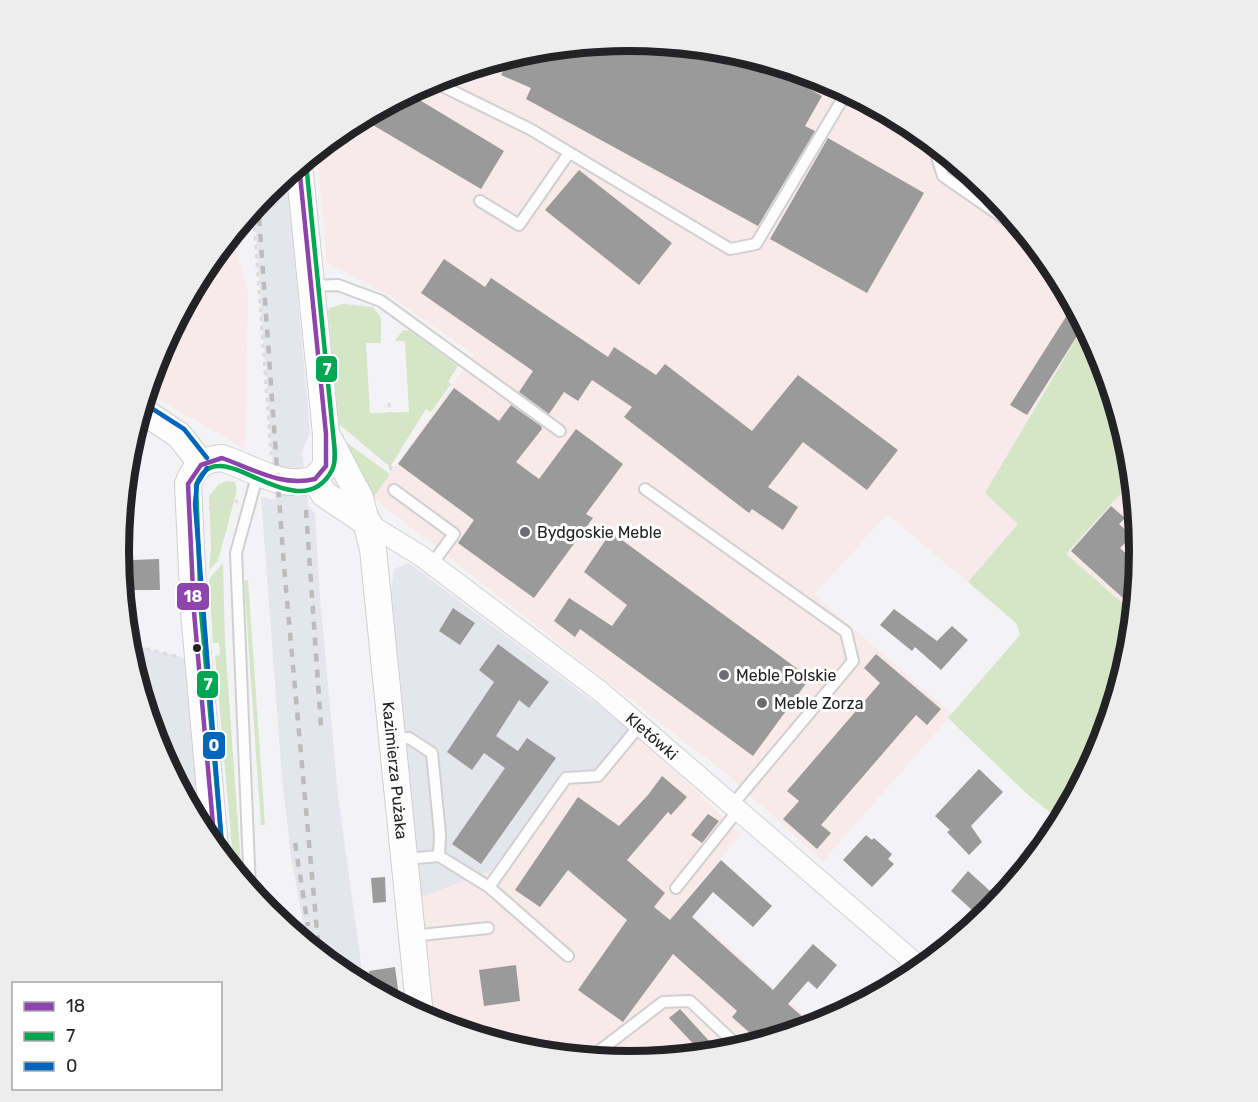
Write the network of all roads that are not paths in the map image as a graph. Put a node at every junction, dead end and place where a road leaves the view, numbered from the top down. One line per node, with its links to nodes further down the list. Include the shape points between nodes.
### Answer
1 (444, 87): 3 (lane, via 530,129)
2 (842, 99): 3 (lane, via 756,244 730,249)
3 (568, 153): 6 (lane, via 519,225)
4 (937, 157): 7 (lane, via 943,176)
5 (300, 174): 8 (street)
6 (480, 201)
7 (1000, 215)
8 (313, 286): 10 (lane, via 338,285 381,301); 11 (street)
9 (148, 415): 12 (street, via 179,435)
10 (560, 431)
11 (326, 434): 13 (street, via 326,466); 17 (street, Kazimierza Pużaka, via 360,498)
12 (201, 463): 14 (street, via 222,458); 22 (street, via 190,475 187,504)
13 (315, 480): 14 (street); 17 (street, via 324,494)
14 (260, 481): 25 (lane, via 236,553)
15 (645, 489): 21 (lane, via 846,632 853,661)
16 (394, 490): 18 (lane, via 453,534)
17 (369, 524): 18 (street, Kletówki); 20 (street, Kazimierza Pużaka)
18 (432, 564): 19 (street, Kletówki)
19 (640, 725): 21 (street, Kletówki); 26 (lane, via 598,776 566,778)
20 (394, 739): 23 (lane, via 409,738 432,753); 24 (street, Kazimierza Pużaka)
21 (736, 807): 27 (lane); 31 (street, Kletówki)
22 (214, 830)
23 (439, 856): 24 (lane); 26 (lane)
24 (405, 859): 29 (street, Kazimierza Pużaka)
25 (249, 877)
26 (489, 887): 30 (lane)
27 (676, 888)
28 (488, 928): 29 (lane)
29 (411, 936): 32 (street, Kazimierza Pużaka)
30 (568, 956)
31 (913, 962)
32 (419, 1004)
33 (731, 1040): 34 (lane, via 690,1001 663,1002)
34 (600, 1050)

